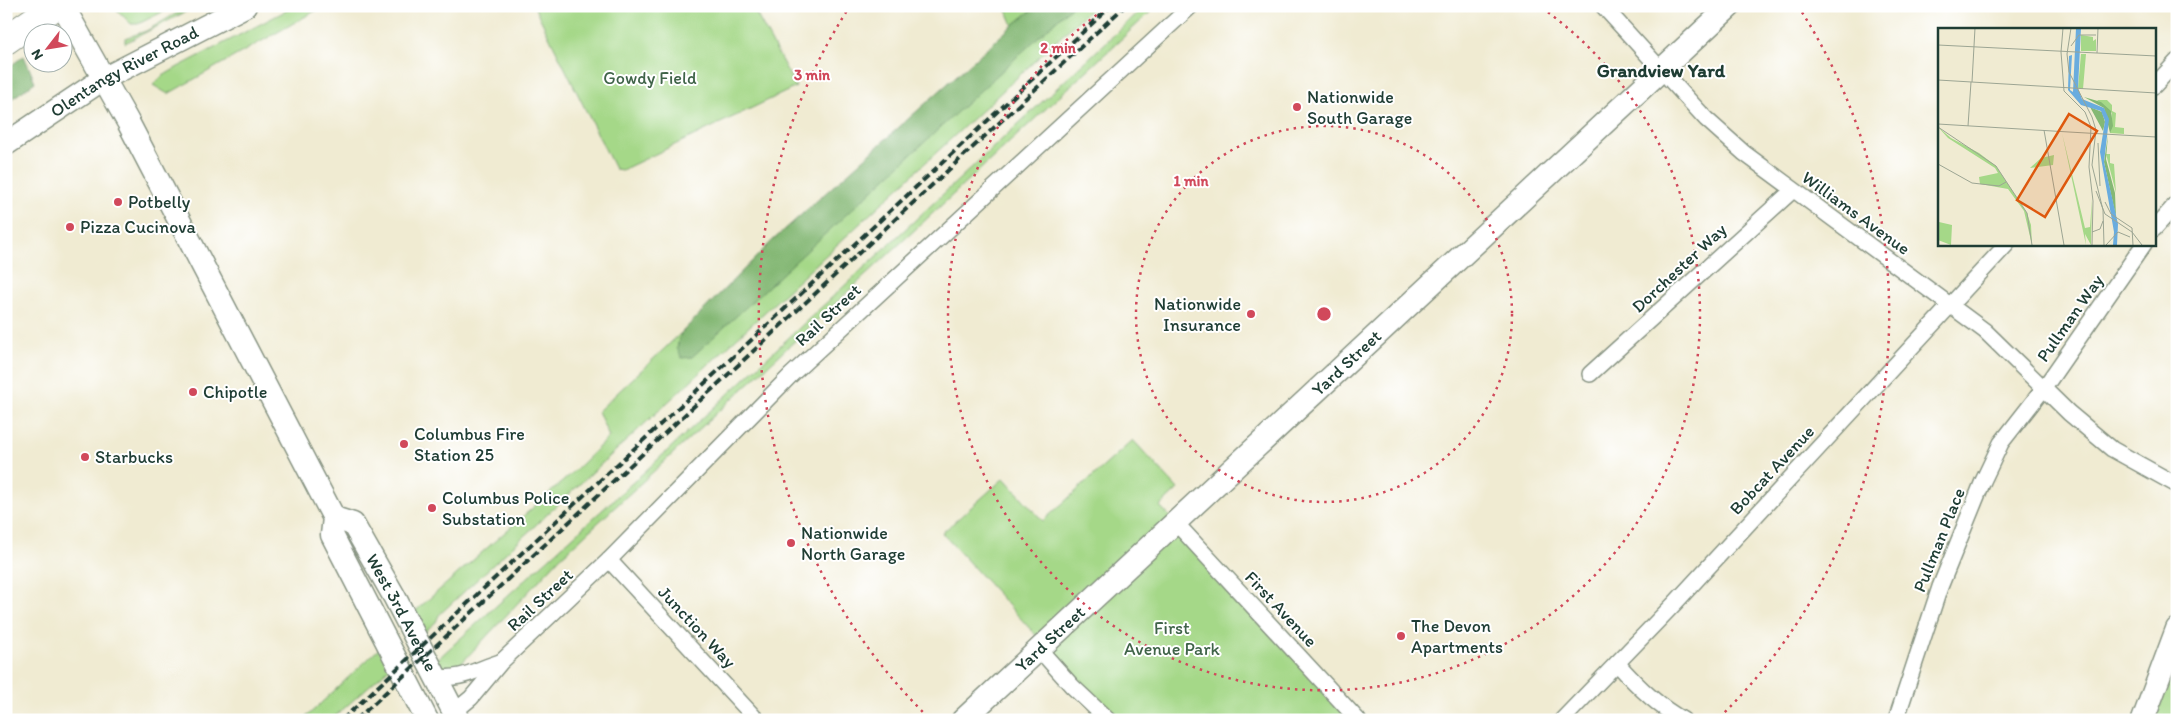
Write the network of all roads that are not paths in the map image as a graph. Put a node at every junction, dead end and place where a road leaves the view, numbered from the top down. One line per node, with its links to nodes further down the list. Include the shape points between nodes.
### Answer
1 (55, 6): 7 (highway)
2 (63, 6): 10 (street, West 3rd Avenue)
3 (245, 6): 10 (street, Olentangy River Road)
4 (1190, 6): 24 (street, Rail Street, via 791,375)
5 (1602, 6): 9 (street, Williams Avenue)
6 (1730, 6): 9 (street, Yard Street)
7 (6, 40)
8 (2177, 61): 11 (street)
9 (1662, 70): 13 (street, Williams Avenue, via 1724,136); 23 (street, Yard Street)
10 (103, 79): 12 (street, Olentangy River Road); 22 (street, West 3rd Avenue)
11 (2156, 84)
12 (6, 144)
13 (1793, 190): 18 (street, Williams Avenue); 19 (street, Dorchester Way)
14 (2177, 204): 15 (street)
15 (2156, 227)
16 (2006, 245): 18 (street, Bobcat Avenue)
17 (2143, 245): 20 (street, Pullman Way)
18 (1951, 304): 20 (street, Williams Avenue, via 1985,331); 29 (street, Bobcat Avenue)
19 (1590, 374)
20 (2044, 388): 21 (street, Williams Avenue, via 2112,449); 39 (street, Pullman Place, via 2001,443 1983,481 1940,587)
21 (2177, 484)
22 (334, 518): 25 (street, West 3rd Avenue, via 332,535); 30 (street, West 3rd Avenue, via 353,524)
23 (1176, 523): 27 (street, Yard Street); 36 (street, First Avenue)
24 (609, 560): 28 (street, Rail Street); 33 (street, Junction Way)
25 (359, 589): 31 (street, via 365,591 376,607 427,708); 32 (street, West 3rd Avenue)
26 (2177, 629): 40 (street)
27 (1039, 649): 34 (street, Yard Street); 35 (street)
28 (501, 662): 30 (street, Rail Street, via 456,678); 31 (street, Rail Street)
29 (1617, 663): 37 (street, Bobcat Avenue); 38 (street, via 1635,684)
30 (435, 676): 31 (street, West 3rd Avenue)
31 (456, 716)
32 (427, 720)
33 (757, 720)
34 (963, 720)
35 (1108, 720)
36 (1358, 720)
37 (1562, 720)
38 (1683, 720)
39 (1896, 720)
40 (2143, 720)

